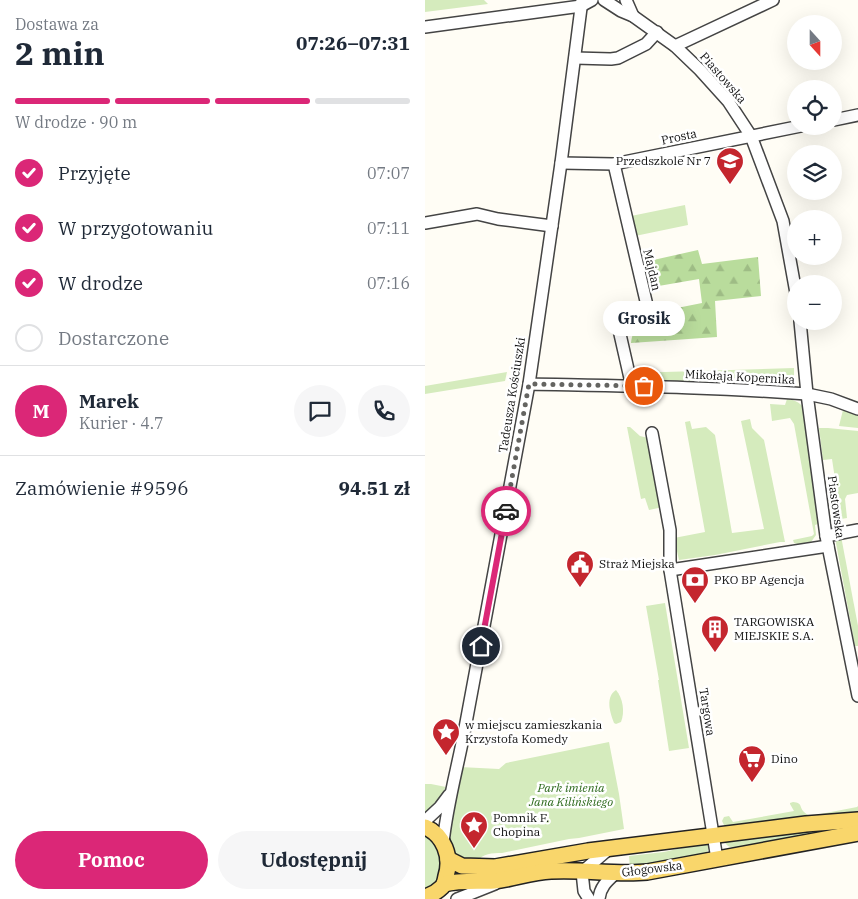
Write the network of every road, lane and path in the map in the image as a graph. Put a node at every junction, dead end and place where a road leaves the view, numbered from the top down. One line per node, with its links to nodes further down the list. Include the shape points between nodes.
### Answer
1 (593, 0): 5 (street)
2 (604, 0): 6 (street, Piastowska)
3 (626, 0): 6 (street)
4 (773, 0): 9 (street)
5 (582, 3): 7 (street); 10 (street, Tadeusza Kościuszki)
6 (633, 16): 8 (street, Piastowska)
7 (425, 27)
8 (657, 32): 9 (street, Piastowska); 10 (street, via 646,44 618,58)
9 (675, 46): 14 (street, Piastowska, via 728,101)
10 (575, 58): 15 (street, Tadeusza Kościuszki)
11 (858, 115): 12 (street)
12 (842, 118)
13 (787, 129): 14 (street, Prosta)
14 (751, 136): 16 (street, Prosta); 19 (street, Piastowska, via 783,221)
15 (561, 163): 16 (street, Prosta); 18 (street, Tadeusza Kościuszki)
16 (614, 164): 22 (street, Majdan, via 649,314 617,321)
17 (425, 223): 18 (street, via 477,214)
18 (552, 226): 21 (street, Tadeusza Kościuszki)
19 (793, 275)
20 (801, 330): 23 (street, Piastowska)
21 (529, 384): 22 (street, Mikołaja Kopernika); 30 (street, Tadeusza Kościuszki)
22 (632, 387): 23 (street, Mikołaja Kopernika)
23 (807, 394): 24 (street, Mikołaja Kopernika); 27 (street, Piastowska)
24 (858, 409)
25 (652, 433): 28 (street, Targowa, via 670,530)
26 (858, 530): 27 (street, via 842,532)
27 (827, 541): 28 (street); 29 (street, Piastowska)
28 (670, 570): 35 (street, Targowa)
29 (858, 696)
30 (451, 791): 32 (street, Tadeusza Kościuszki); 36 (street, Tadeusza Kościuszki)
31 (858, 820): 35 (main road)
32 (425, 821)
33 (425, 827): 36 (main road)
34 (858, 833): 39 (main road, Głogowska)
35 (713, 835): 37 (main road); 39 (street, Targowa)
36 (443, 843): 38 (main road)
37 (610, 848): 38 (main road, via 495,867 462,866); 40 (street)
38 (448, 859): 43 (main road)
39 (717, 859): 41 (main road, Głogowska, via 647,872)
40 (582, 872): 41 (main road, Głogowska); 42 (main road, Głogowska, via 544,872); 46 (street, via 584,891)
41 (616, 873): 47 (street, via 602,886)
42 (504, 880): 43 (main road, Głogowska); 45 (street)
43 (444, 884): 44 (main road)
44 (428, 897)
45 (457, 899)
46 (589, 899)
47 (599, 899)

